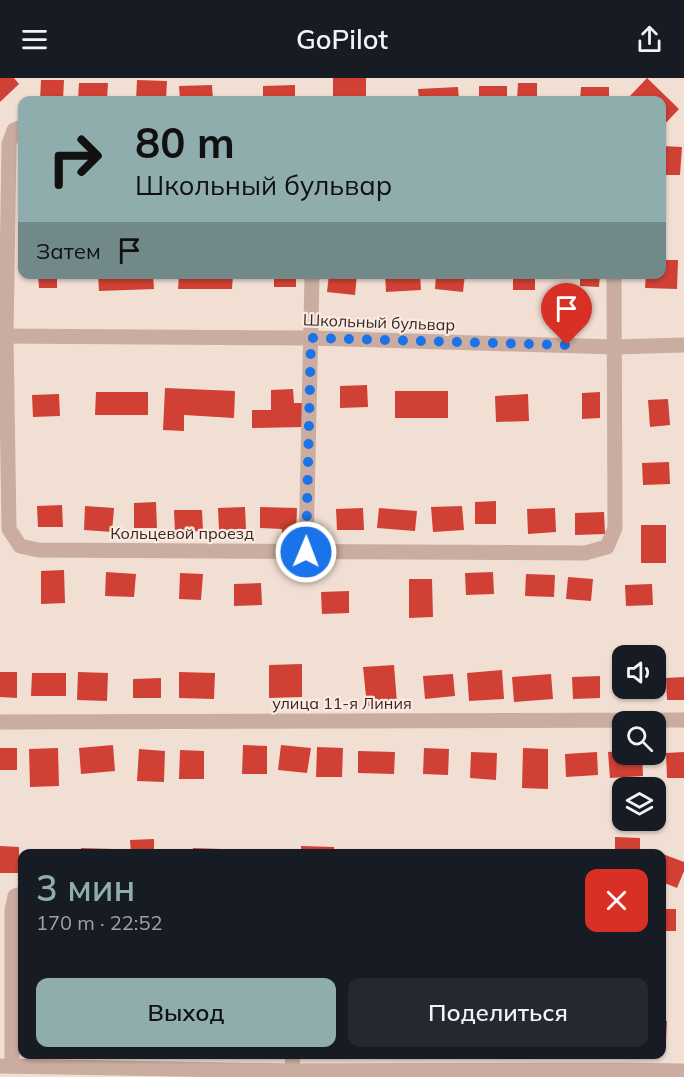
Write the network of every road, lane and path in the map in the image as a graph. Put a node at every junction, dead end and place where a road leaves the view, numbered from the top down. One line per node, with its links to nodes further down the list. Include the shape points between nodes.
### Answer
1 (18, 128): 4 (lane, Кольцевой проезд, via 9,144)
2 (312, 279): 5 (lane)
3 (614, 279): 7 (lane, Кольцевой проезд)
4 (3, 336): 5 (lane, Школьный бульвар); 8 (lane, Кольцевой проезд, via 9,529 20,546 38,550)
5 (311, 338): 7 (lane, Школьный бульвар); 8 (lane)
6 (684, 345): 7 (lane, Школьный бульвар)
7 (615, 347): 8 (lane, Кольцевой проезд, via 615,528 608,547 585,552)
8 (306, 552)
9 (684, 720): 10 (lane, улица 11-я Линия)
10 (0, 722)
11 (18, 895): 14 (lane, via 12,910)
12 (293, 1059): 15 (lane)
13 (620, 1062): 15 (lane); 16 (lane)
14 (6, 1066): 15 (lane)
15 (292, 1071)
16 (684, 1071)

